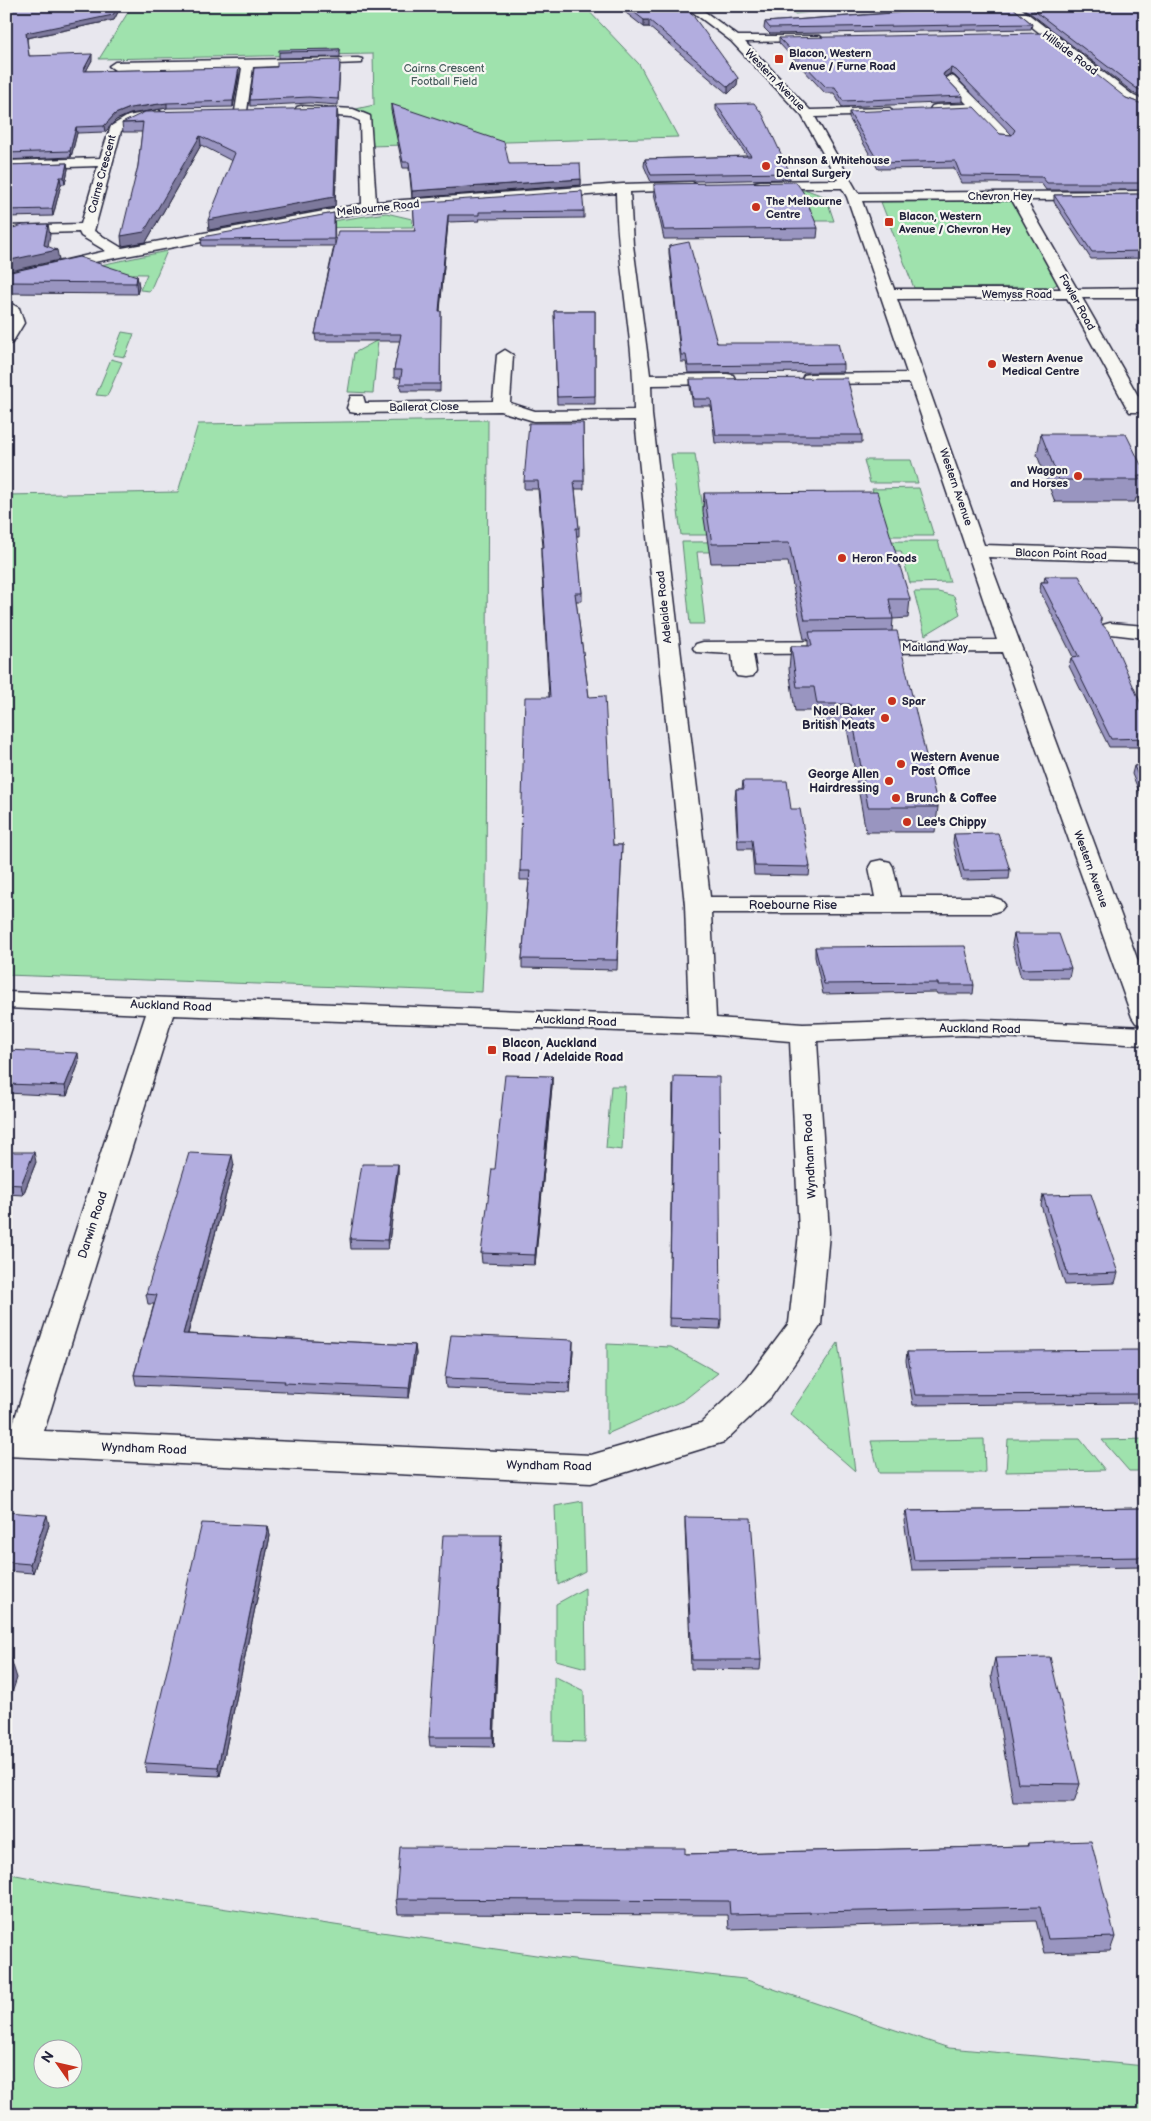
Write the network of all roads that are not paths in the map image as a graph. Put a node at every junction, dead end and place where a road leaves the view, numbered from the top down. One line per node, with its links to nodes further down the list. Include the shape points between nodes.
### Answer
1 (690, 6): 6 (street, Western Avenue)
2 (1011, 6): 4 (street, Hillside Road)
3 (1026, 34): 4 (street)
4 (1045, 34): 11 (street, Hillside Road, via 1130,99)
5 (832, 38): 6 (street)
6 (735, 39): 18 (street, Western Avenue)
7 (358, 61): 8 (street)
8 (248, 64): 9 (street); 15 (street, via 236,111)
9 (116, 66)
10 (950, 80): 12 (street)
11 (1145, 106)
12 (977, 107): 13 (street); 19 (street)
13 (927, 109)
14 (292, 110): 28 (street, via 329,110 352,113 366,119)
15 (255, 111)
16 (897, 111): 18 (street)
17 (169, 113): 20 (street, Cairns Crescent, via 145,115 115,129)
18 (807, 114): 25 (street, Western Avenue)
19 (1006, 136)
20 (106, 162): 21 (street); 29 (street, Cairns Crescent)
21 (6, 165)
22 (703, 186): 24 (street, Melbourne Road)
23 (742, 186): 25 (street)
24 (624, 188): 28 (street, Melbourne Road); 42 (street, Adelaide Road, via 623,225)
25 (850, 191): 27 (street, Chevron Hey); 34 (street, Western Avenue)
26 (1145, 195): 27 (street, Chevron Hey)
27 (1017, 196): 33 (street, Fowler Road)
28 (369, 207): 31 (street, Melbourne Road)
29 (87, 228): 30 (street, Cairns Crescent); 31 (street, Cairns Crescent, via 86,232)
30 (6, 230)
31 (120, 253): 32 (street, Melbourne Road)
32 (6, 279)
33 (1072, 293): 34 (street, Wemyss Road); 35 (street, Wemyss Road); 45 (street, Fowler Road)
34 (889, 294): 39 (street, Western Avenue)
35 (1145, 294)
36 (6, 306): 37 (street, via 13,311 16,323)
37 (6, 340)
38 (505, 355): 44 (street)
39 (918, 378): 41 (street); 47 (street, Western Avenue)
40 (742, 379): 42 (street)
41 (790, 379)
42 (644, 380): 46 (street, Adelaide Road)
43 (357, 400): 44 (street, Ballerat Close, via 356,408)
44 (501, 406): 46 (street, Ballerat Close, via 534,416)
45 (1136, 408)
46 (643, 415): 56 (street, Adelaide Road)
47 (976, 552): 48 (street, Blacon Point Road); 51 (street, Western Avenue)
48 (1145, 556)
49 (1110, 629): 50 (street)
50 (1145, 632)
51 (1010, 646): 53 (street, Maitland Way); 61 (street, Western Avenue)
52 (702, 648): 53 (street, Maitland Way)
53 (740, 648): 54 (street)
54 (746, 671)
55 (881, 867): 57 (street)
56 (698, 905): 57 (street, Roebourne Rise); 62 (street, Adelaide Road)
57 (889, 905): 58 (street, Roebourne Rise)
58 (992, 905)
59 (6, 1000): 60 (street, Auckland Road)
60 (162, 1006): 62 (street, Auckland Road); 65 (street, Darwin Road)
61 (1145, 1017)
62 (703, 1026): 63 (street, Auckland Road)
63 (803, 1033): 64 (street, Auckland Road, via 964,1027); 65 (street, Wyndham Road, via 814,1233 804,1325 759,1388 712,1433 591,1469)
64 (1145, 1036)
65 (15, 1444)

